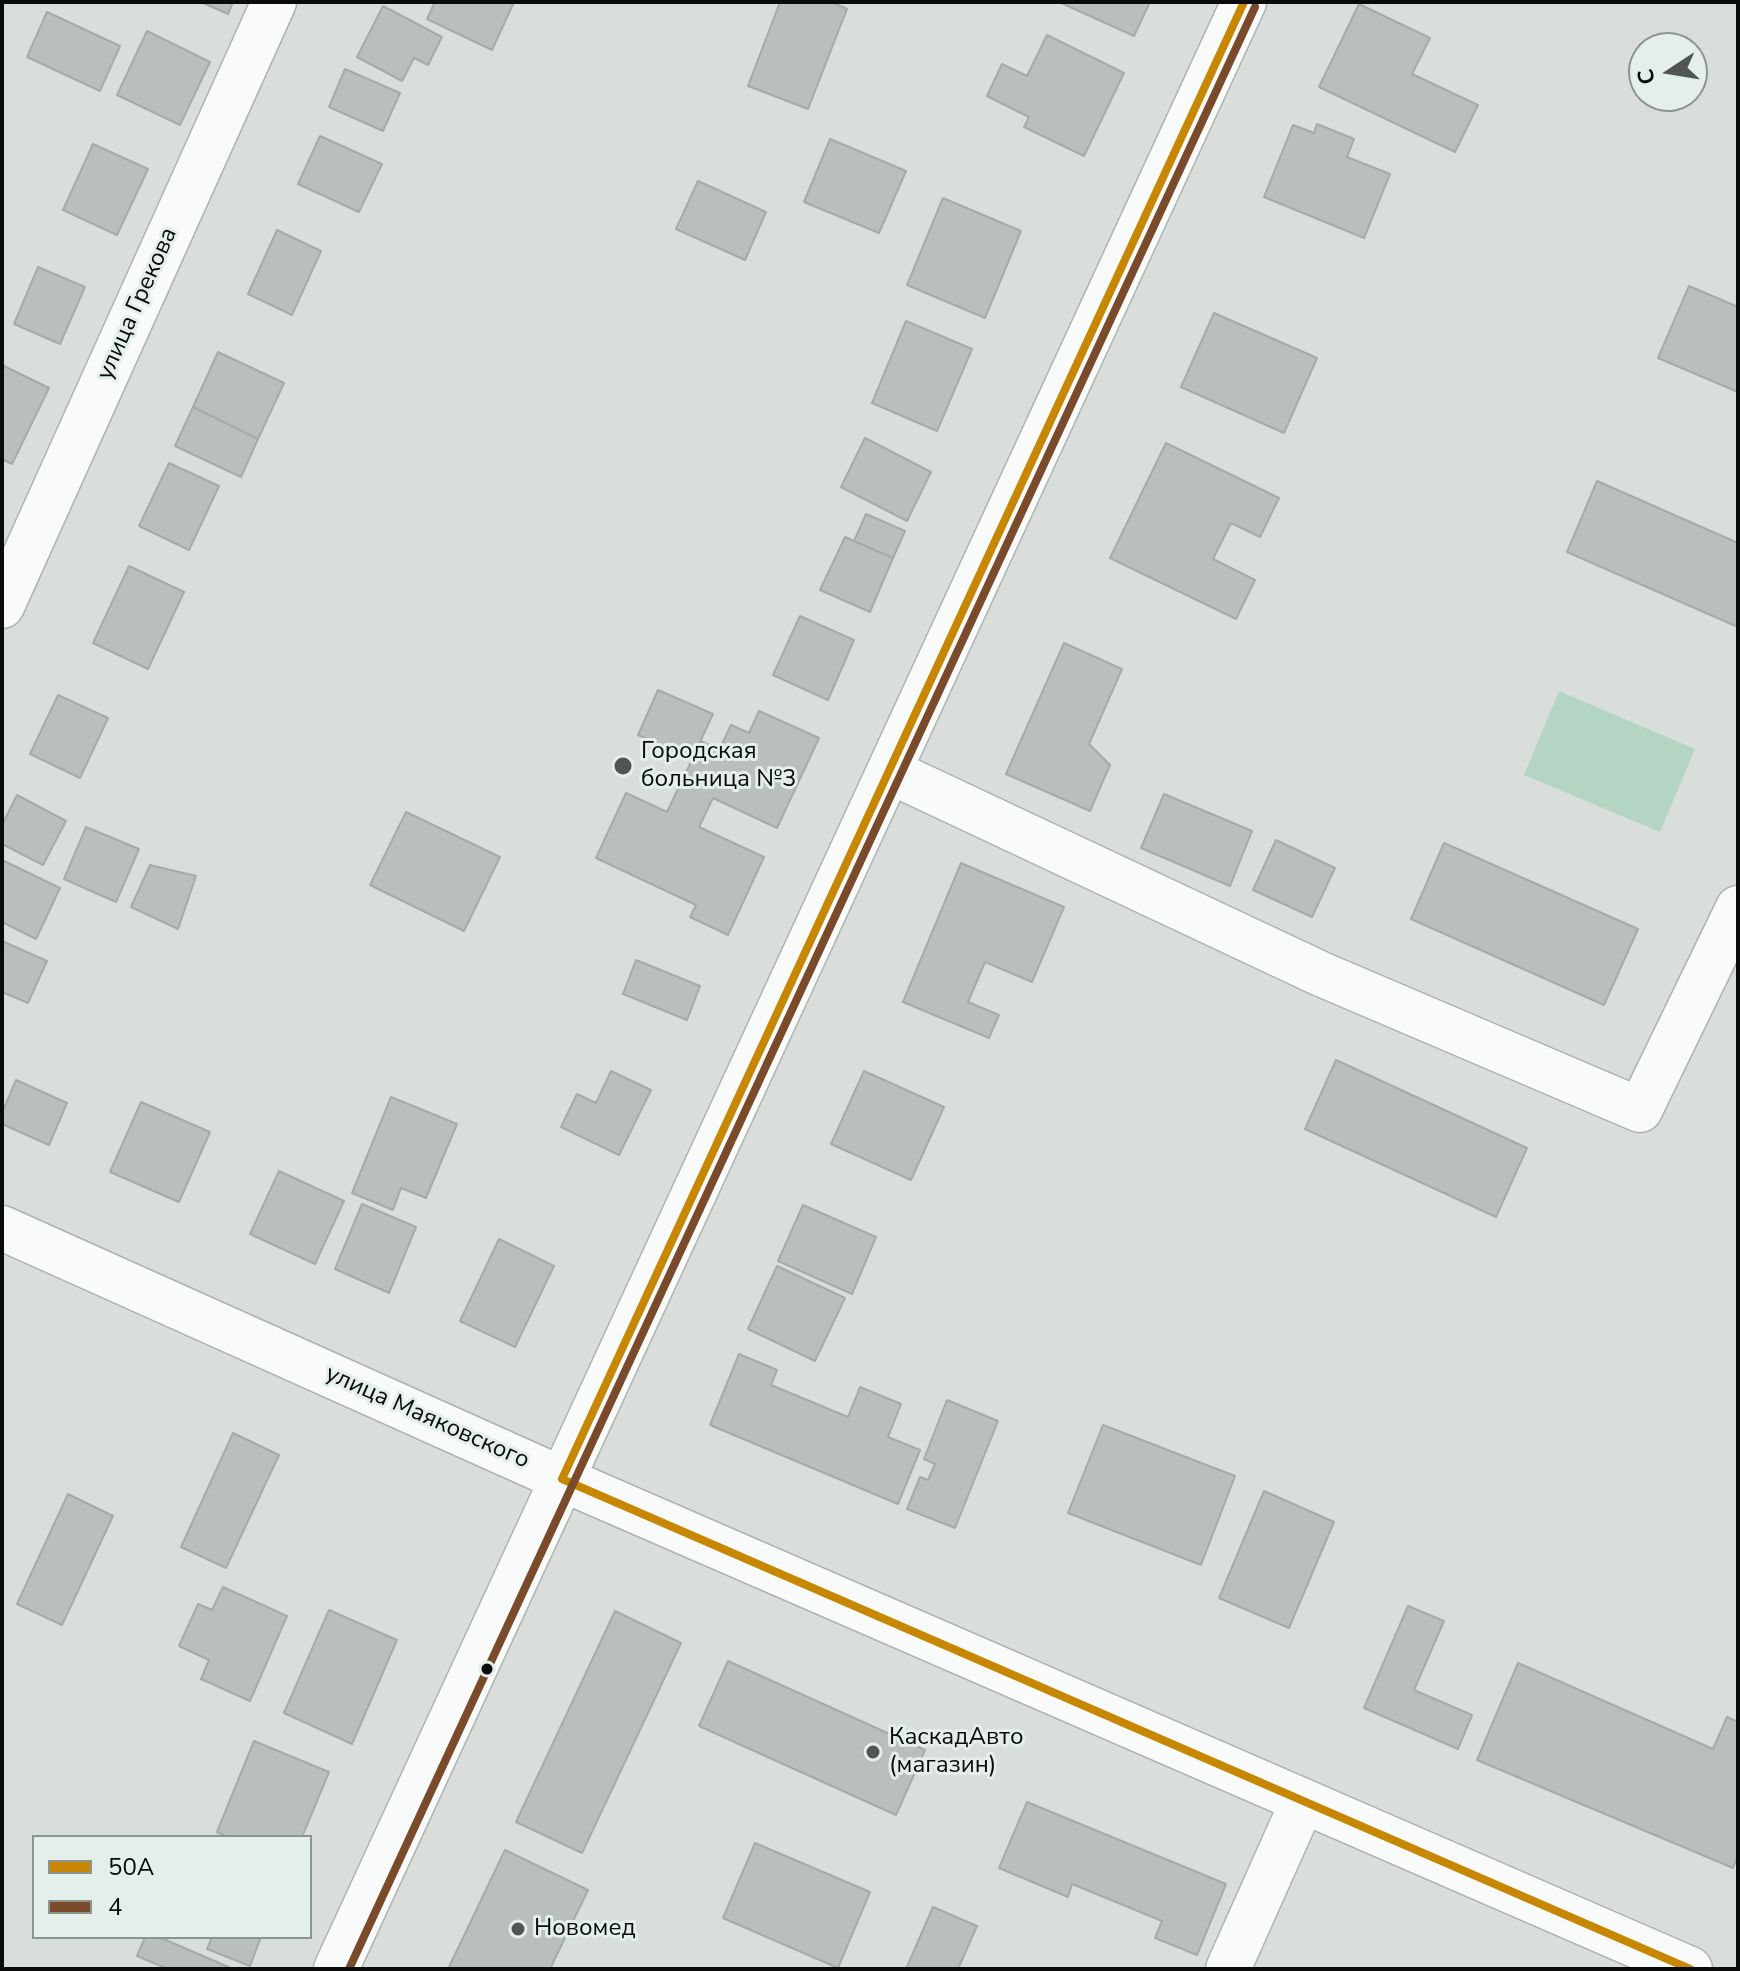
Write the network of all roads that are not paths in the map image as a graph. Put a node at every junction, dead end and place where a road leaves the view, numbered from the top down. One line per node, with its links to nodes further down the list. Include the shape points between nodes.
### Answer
1 (274, 2): 3 (street, улица Грекова)
2 (1244, 2): 4 (street)
3 (2, 606)
4 (889, 771): 5 (street, via 1321,974 1640,1110); 7 (street)
5 (1738, 908)
6 (2, 1228): 7 (street, улица Маяковского)
7 (562, 1479): 8 (street, улица Маяковского); 9 (street)
8 (1303, 1801): 10 (street); 11 (street, улица Маяковского)
9 (336, 1969)
10 (1228, 1969)
11 (1690, 1969)

